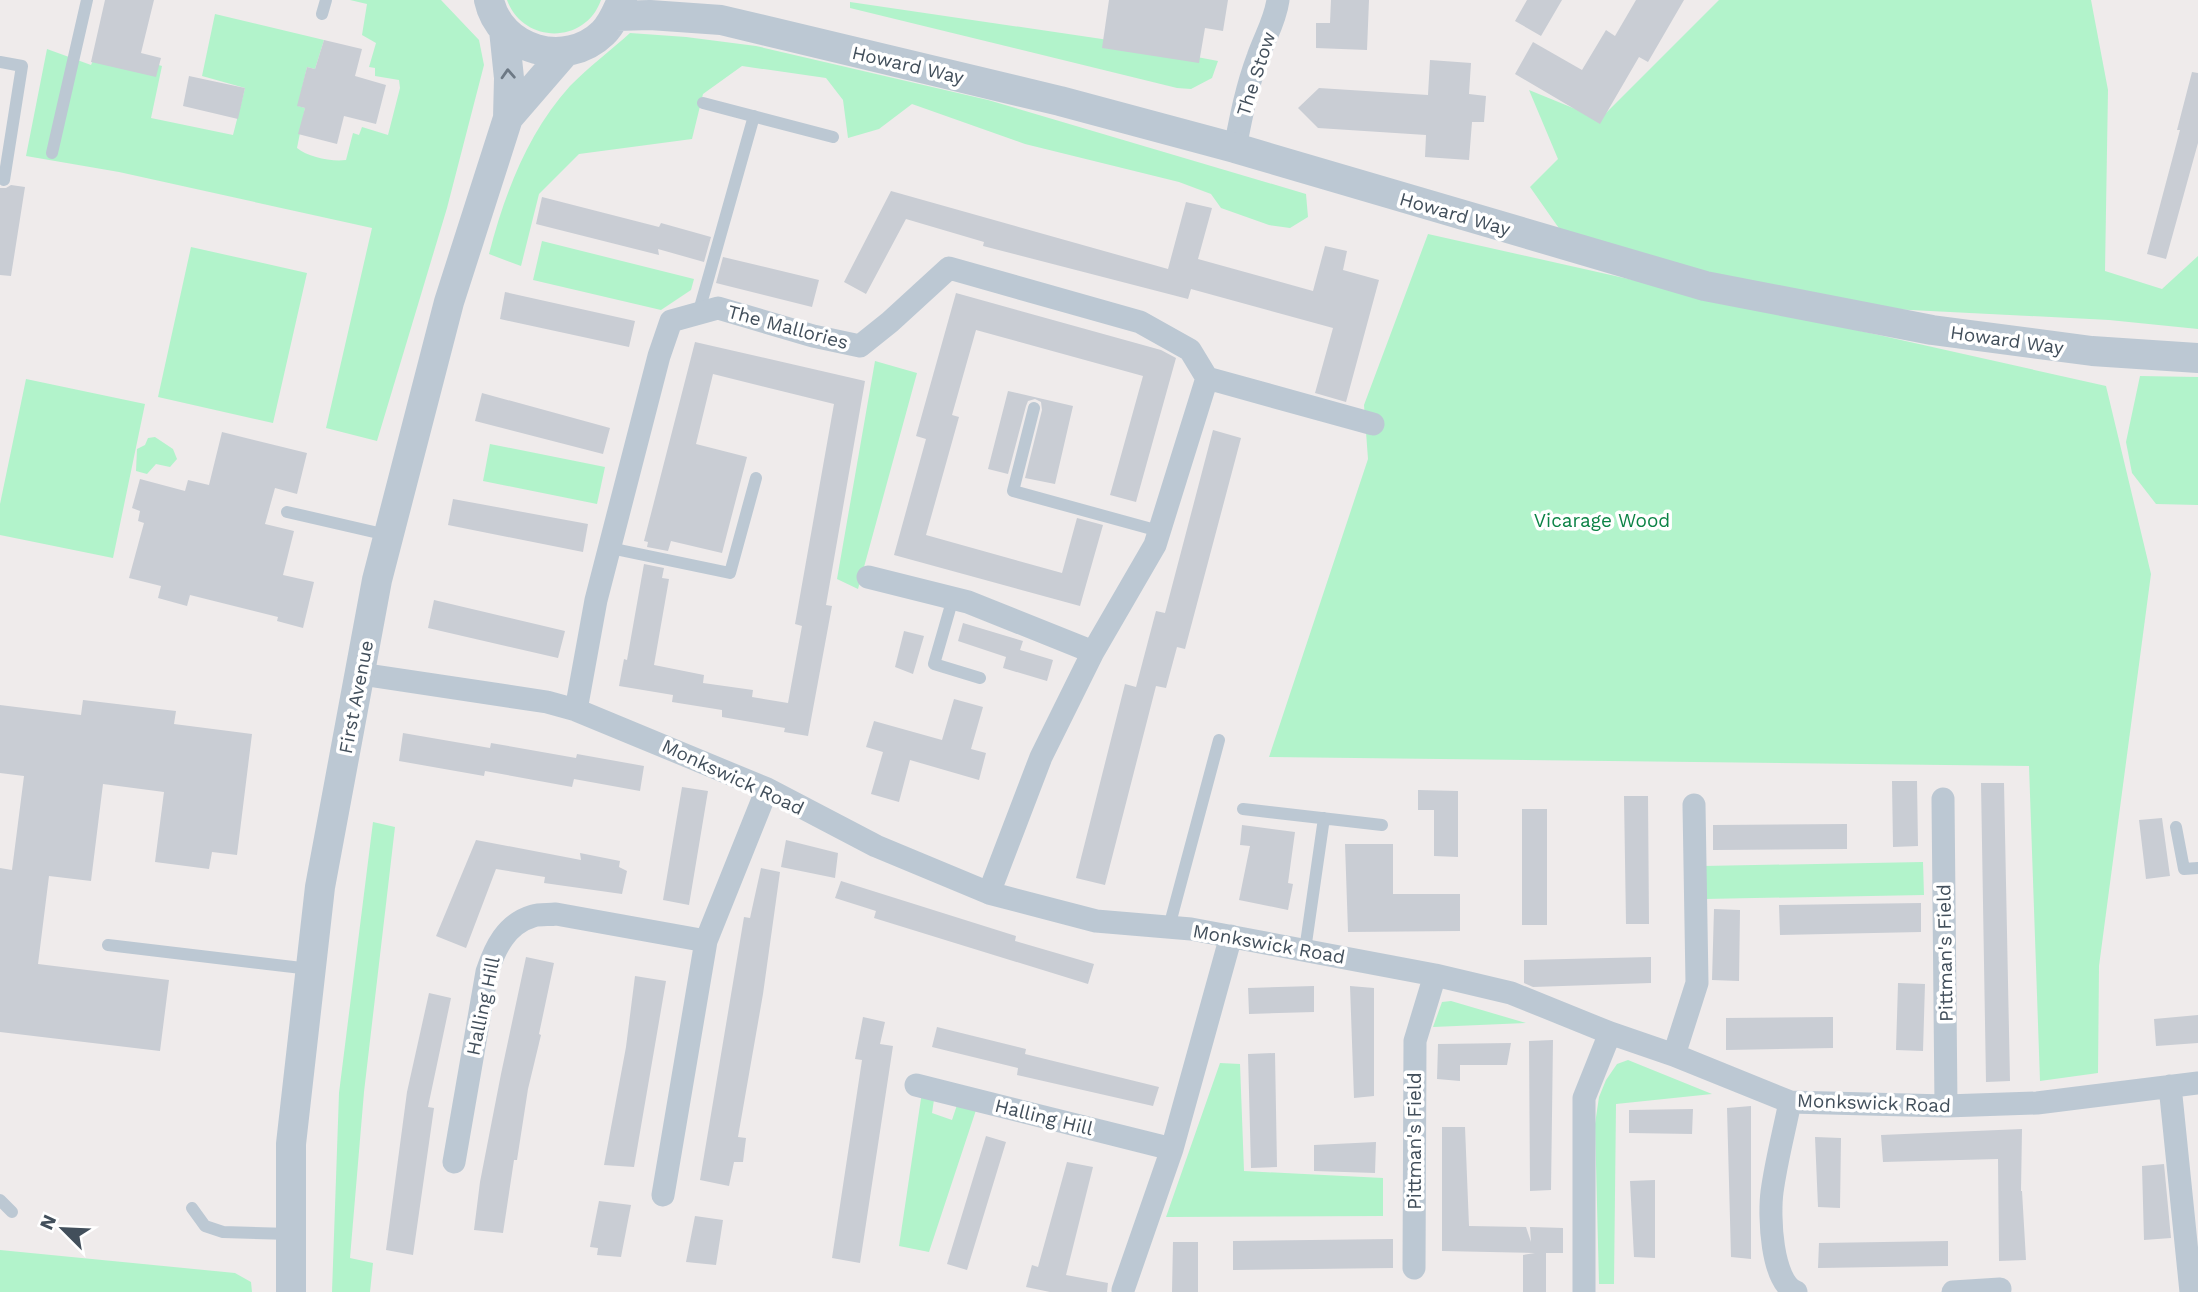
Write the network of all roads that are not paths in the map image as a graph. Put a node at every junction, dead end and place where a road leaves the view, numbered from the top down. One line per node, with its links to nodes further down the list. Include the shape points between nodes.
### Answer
1 (87, 0): 16 (lane)
2 (326, 0): 7 (lane)
3 (677, 0): 8 (street, Howard Way)
4 (1278, 0): 15 (street, The Stow, via 1242,110)
5 (619, 8): 8 (street, Howard Way); 9 (street, via 603,33 586,46)
6 (491, 9): 9 (street, via 522,44 543,52); 13 (street, First Avenue, one-way to 6, via 509,78)
7 (322, 14)
8 (721, 20): 15 (street, Howard Way)
9 (565, 52): 13 (street, First Avenue)
10 (0, 62): 17 (lane, via 22,66)
11 (704, 103): 12 (lane)
12 (754, 116): 14 (lane); 18 (lane)
13 (508, 118): 26 (street, First Avenue, via 449,302)
14 (833, 137)
15 (1235, 148): 19 (street, Howard Way, via 1705,286 1932,330 2092,351)
16 (52, 153)
17 (4, 180)
18 (699, 312): 20 (street, The Mallories, via 718,308 860,346 948,268 1140,323 1190,350); 27 (street, The Mallories, via 671,321)
19 (2198, 358)
20 (1207, 378): 22 (street); 25 (street)
21 (1034, 408): 25 (lane, via 1013,491)
22 (1373, 424)
23 (756, 478): 27 (lane, via 730,573)
24 (287, 512): 26 (lane)
25 (1159, 531): 30 (street)
26 (388, 535): 31 (street, First Avenue)
27 (610, 548): 33 (street, The Mallories)
28 (868, 577): 29 (street)
29 (953, 598): 30 (street); 32 (lane, via 934,664)
30 (1093, 652): 43 (street, via 1041,757)
31 (361, 674): 33 (street, Monkswick Road); 49 (street, First Avenue, via 320,887)
32 (980, 678)
33 (576, 710): 35 (street, Monkswick Road)
34 (1219, 740): 44 (lane)
35 (767, 789): 43 (street, Monkswick Road, via 876,846); 46 (street)
36 (1943, 799): 57 (street, Pittman's Field)
37 (1694, 805): 52 (street, via 1697,983)
38 (1243, 808): 39 (lane)
39 (1324, 818): 40 (lane); 48 (lane)
40 (1382, 825)
41 (2176, 827): 42 (lane, via 2184,869)
42 (2198, 868)
43 (989, 893): 44 (street, Monkswick Road, via 1096,921)
44 (1169, 927): 45 (street, Monkswick Road)
45 (1231, 936): 48 (street, Monkswick Road); 58 (street)
46 (706, 941): 59 (street, Halling Hill, via 556,914 532,916 509,930 495,946 487,972); 60 (street)
47 (108, 946): 49 (lane)
48 (1305, 950): 50 (street, Monkswick Road)
49 (311, 969): 65 (street, First Avenue, via 291,1144)
50 (1435, 975): 51 (street, Monkswick Road, via 1514,994); 66 (street, Pittman's Field, via 1415,1041)
51 (1610, 1033): 52 (street, Monkswick Road); 70 (street, via 1584,1098)
52 (1674, 1055): 56 (street, Monkswick Road)
53 (2198, 1083): 55 (street, Monkswick Road)
54 (916, 1085): 58 (street, Halling Hill)
55 (2170, 1086): 57 (street, Monkswick Road, via 2037,1103); 64 (street)
56 (1790, 1102): 57 (street, Monkswick Road); 71 (street, via 1772,1195 1774,1261 1783,1280)
57 (1946, 1106)
58 (1172, 1149): 68 (street)
59 (454, 1162)
60 (663, 1195)
61 (0, 1200): 63 (lane)
62 (192, 1208): 65 (lane, via 205,1226 223,1232)
63 (12, 1212)
64 (2191, 1226): 73 (street)
65 (291, 1234): 69 (street, First Avenue)
66 (1414, 1268)
67 (2000, 1289): 72 (street)
68 (1123, 1290)
69 (291, 1292)
70 (1584, 1292)
71 (1796, 1292)
72 (1953, 1292)
73 (2191, 1292)

